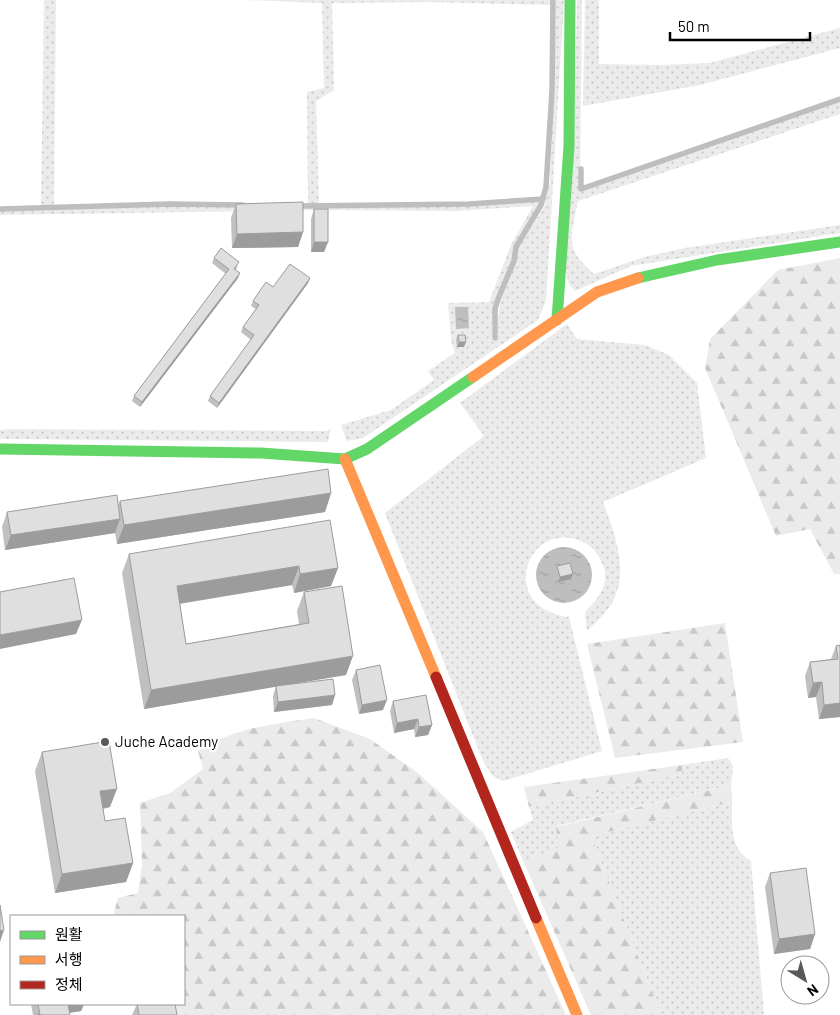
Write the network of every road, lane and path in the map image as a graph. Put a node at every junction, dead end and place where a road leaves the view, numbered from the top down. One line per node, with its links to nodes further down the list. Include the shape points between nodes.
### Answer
1 (570, 0): 3 (street, via 570,129 556,281)
2 (840, 242): 3 (street, via 669,270 628,280 597,292)
3 (557, 320): 5 (street, via 367,449)
4 (0, 449): 5 (street, via 261,453)
5 (345, 459): 6 (street)
6 (577, 1015)

